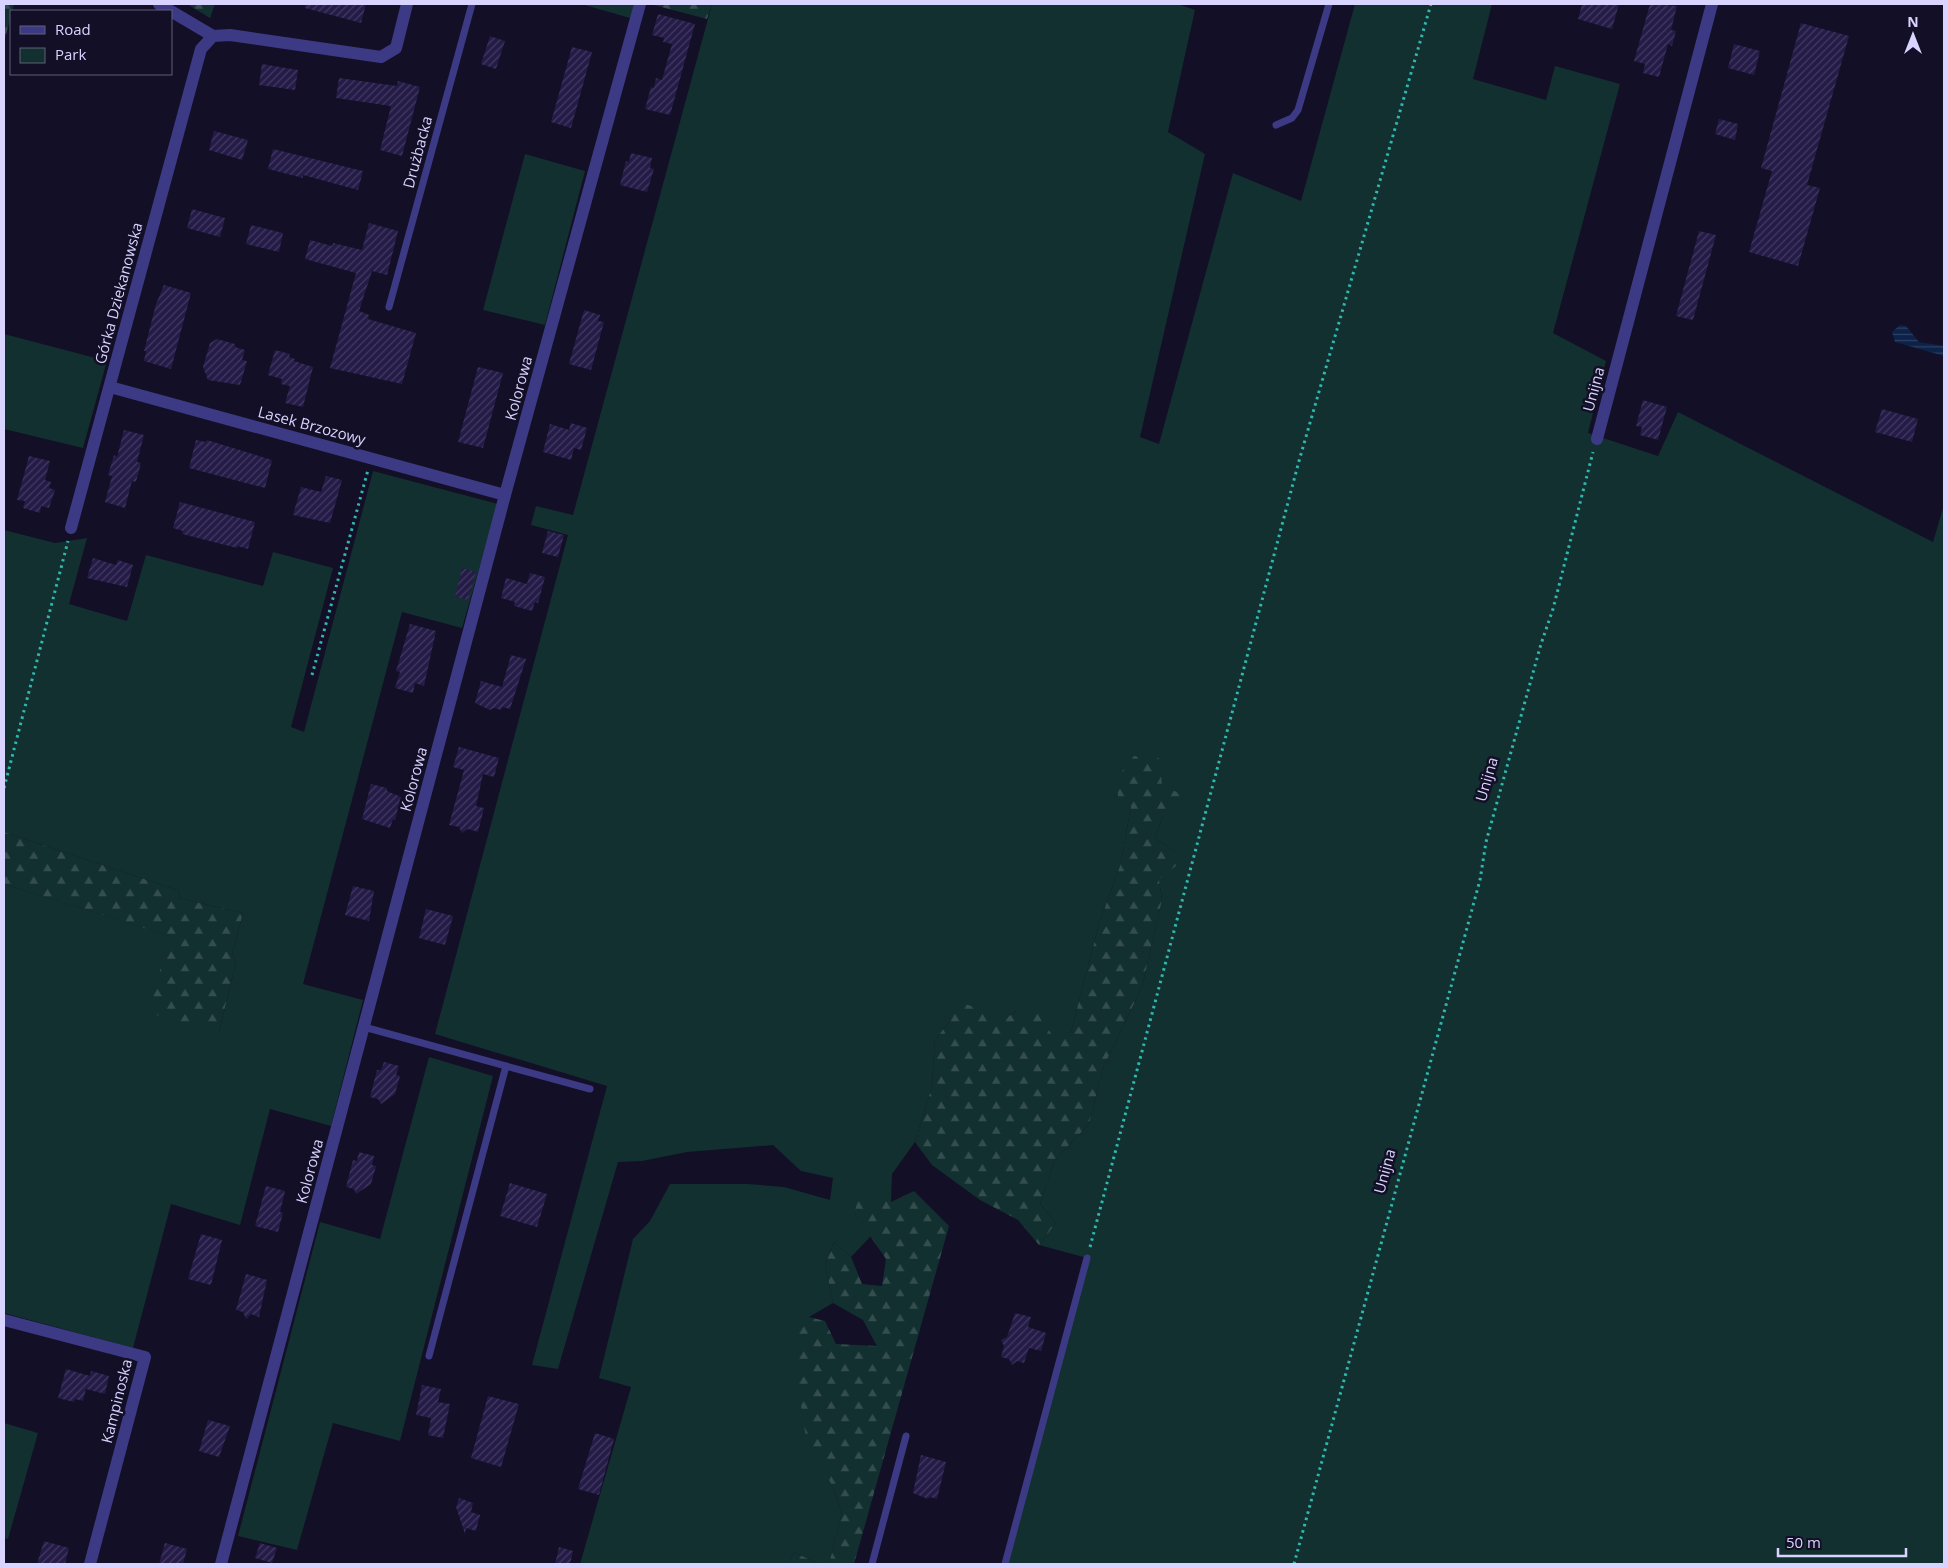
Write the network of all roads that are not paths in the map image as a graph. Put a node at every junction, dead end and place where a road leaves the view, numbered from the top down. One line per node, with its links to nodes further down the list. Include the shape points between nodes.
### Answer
1 (407, 4): 7 (street, via 396,48 381,57 230,35)
2 (472, 4): 9 (lane, Drużbacka)
3 (640, 4): 12 (street, Kolorowa)
4 (1329, 4): 8 (lane, via 1298,110 1292,118)
5 (1712, 4): 11 (street, Unijna)
6 (172, 12): 7 (street)
7 (213, 36): 10 (street, Górka Dziekanowska, via 201,48 194,69)
8 (1276, 125)
9 (389, 307)
10 (110, 387): 12 (street, Lasek Brzozowy); 13 (street, Górka Dziekanowska)
11 (1597, 439)
12 (505, 495): 14 (street, Kolorowa)
13 (71, 528)
14 (364, 1027): 15 (lane); 22 (street, Kolorowa)
15 (506, 1066): 16 (lane); 19 (lane)
16 (590, 1089)
17 (1087, 1258): 24 (lane)
18 (4, 1320): 21 (street, Kampinoska, via 145,1357)
19 (429, 1356)
20 (906, 1436): 23 (lane)
21 (90, 1564)
22 (221, 1564)
23 (872, 1564)
24 (1005, 1564)

